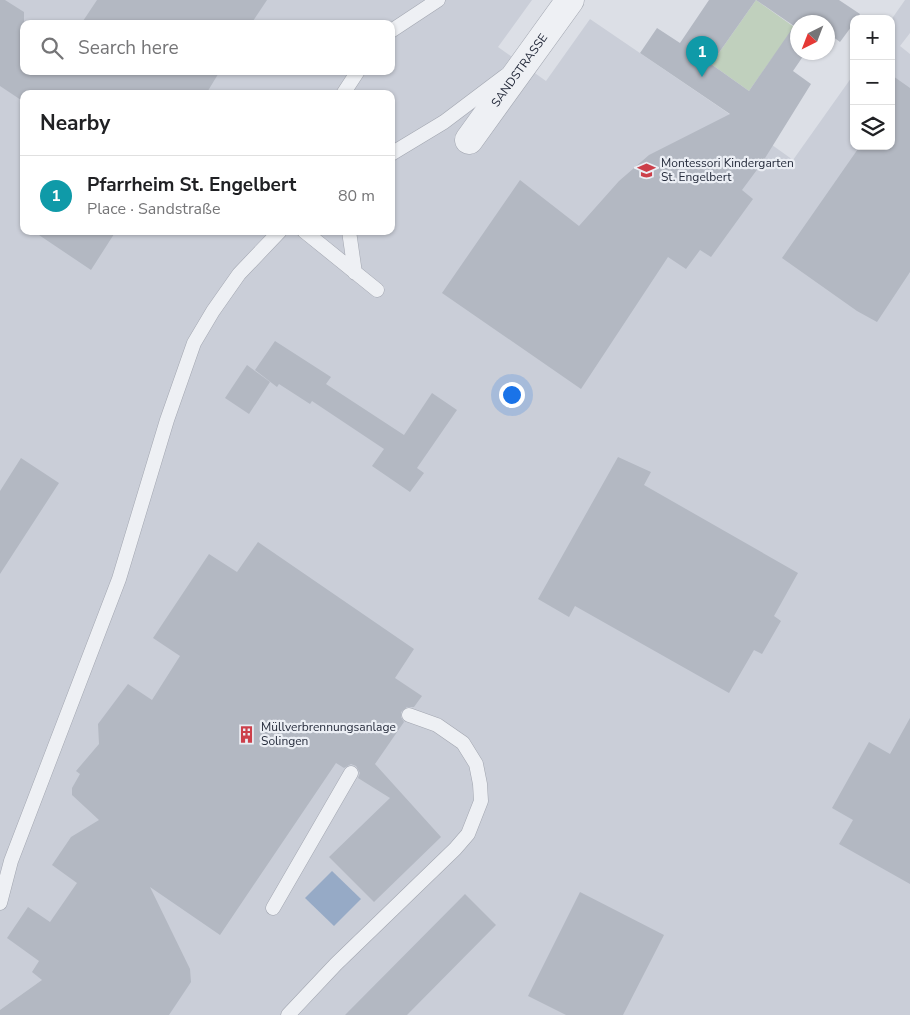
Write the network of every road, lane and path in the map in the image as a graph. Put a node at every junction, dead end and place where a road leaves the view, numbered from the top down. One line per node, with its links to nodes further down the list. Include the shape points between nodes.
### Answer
1 (438, 0): 3 (lane)
2 (570, 0): 4 (street, SANDSTRASSE)
3 (395, 28)
4 (527, 59): 7 (street, SANDSTRASSE); 8 (lane, via 444,122)
5 (355, 75): 6 (lane)
6 (346, 90)
7 (469, 140)
8 (395, 152)
9 (276, 235): 16 (lane, via 239,274 194,343 119,579)
10 (309, 235): 12 (lane)
11 (350, 235): 12 (lane)
12 (355, 273): 13 (lane)
13 (377, 290)
14 (408, 715): 19 (lane, via 437,725 463,743 476,764 480,800 468,834)
15 (350, 773): 18 (lane)
16 (6, 859): 17 (lane)
17 (0, 903)
18 (273, 908)
19 (288, 1015)

